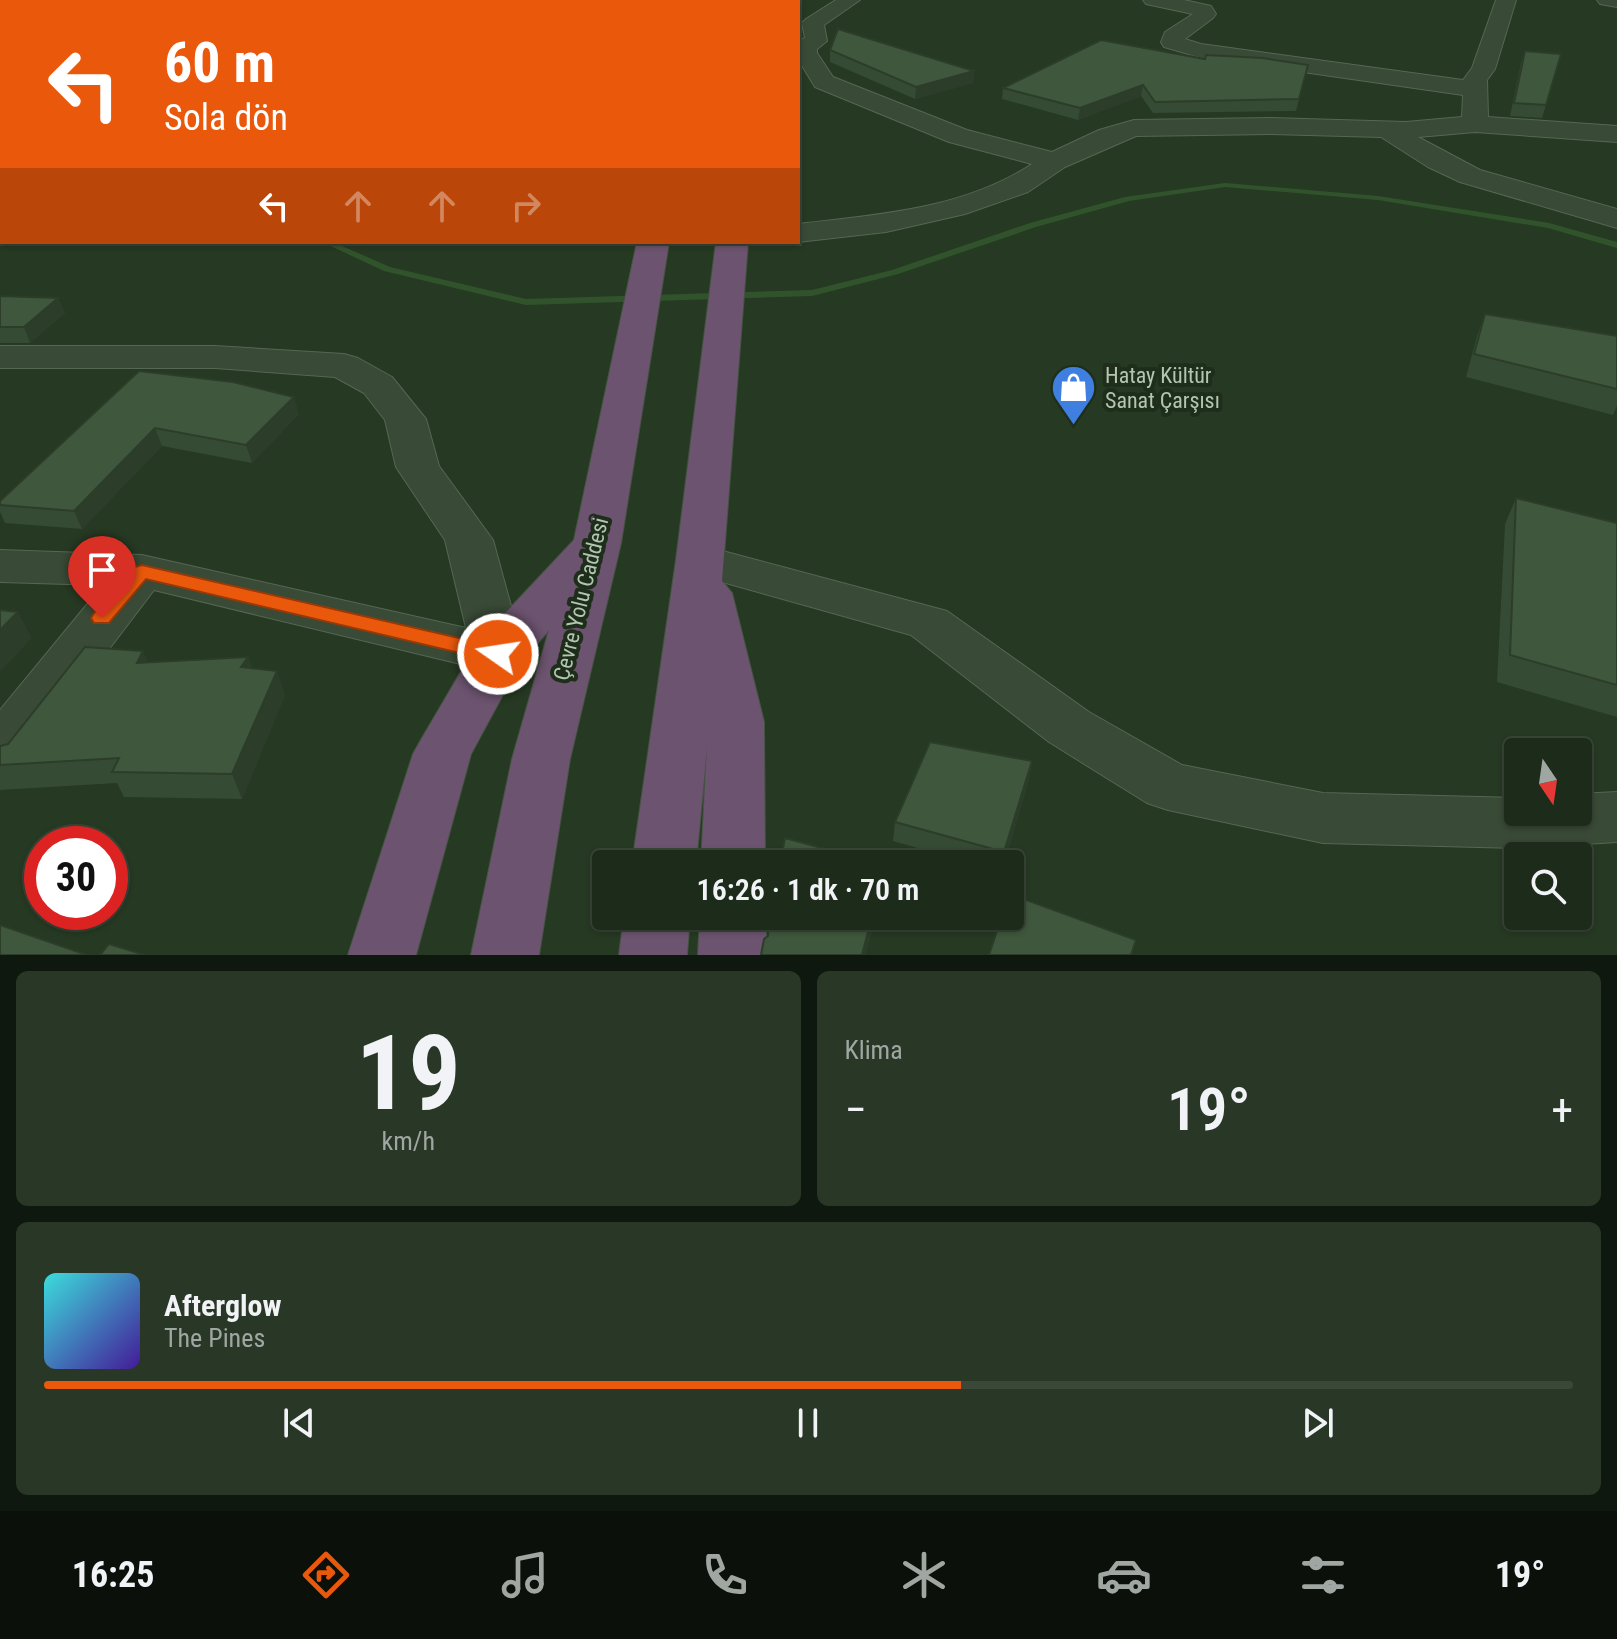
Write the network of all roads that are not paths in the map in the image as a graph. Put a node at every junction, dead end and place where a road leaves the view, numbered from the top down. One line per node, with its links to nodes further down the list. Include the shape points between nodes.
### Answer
1 (850, 0): 12 (street, via 813,23 816,41 805,46 824,82 958,136)
2 (1153, 0): 7 (street, via 1192,6)
3 (1228, 0): 7 (street)
4 (1506, 0): 8 (street)
5 (1607, 0): 6 (street)
6 (1617, 1)
7 (1206, 14): 8 (street, via 1172,42)
8 (1475, 90): 9 (street)
9 (1475, 124): 10 (street); 11 (street)
10 (1385, 129): 12 (street, via 1134,128); 13 (street, via 1470,176)
11 (1617, 134)
12 (1055, 161): 14 (street, via 1018,186 954,208 886,223)
13 (1617, 219)
14 (800, 233)
15 (651, 249): 18 (highway, Çevre Yolu Caddesi)
16 (731, 252): 19 (highway)
17 (0, 357): 22 (street, via 215,357 344,366 378,385 405,419 418,467 469,540)
18 (597, 543): 22 (highway); 30 (highway, Çevre Yolu Caddesi, via 541,759)
19 (702, 547): 24 (street, via 929,623 1069,727 1168,786 1323,818 1518,823); 25 (highway); 26 (highway, via 736,722)
20 (0, 566): 21 (street)
21 (142, 571): 22 (street); 23 (street)
22 (498, 654): 29 (highway, via 442,754)
23 (0, 750)
24 (1617, 817)
25 (666, 850)
26 (733, 850)
27 (656, 930): 31 (highway)
28 (733, 930): 32 (highway)
29 (382, 955)
30 (505, 955)
31 (653, 955)
32 (732, 955)

